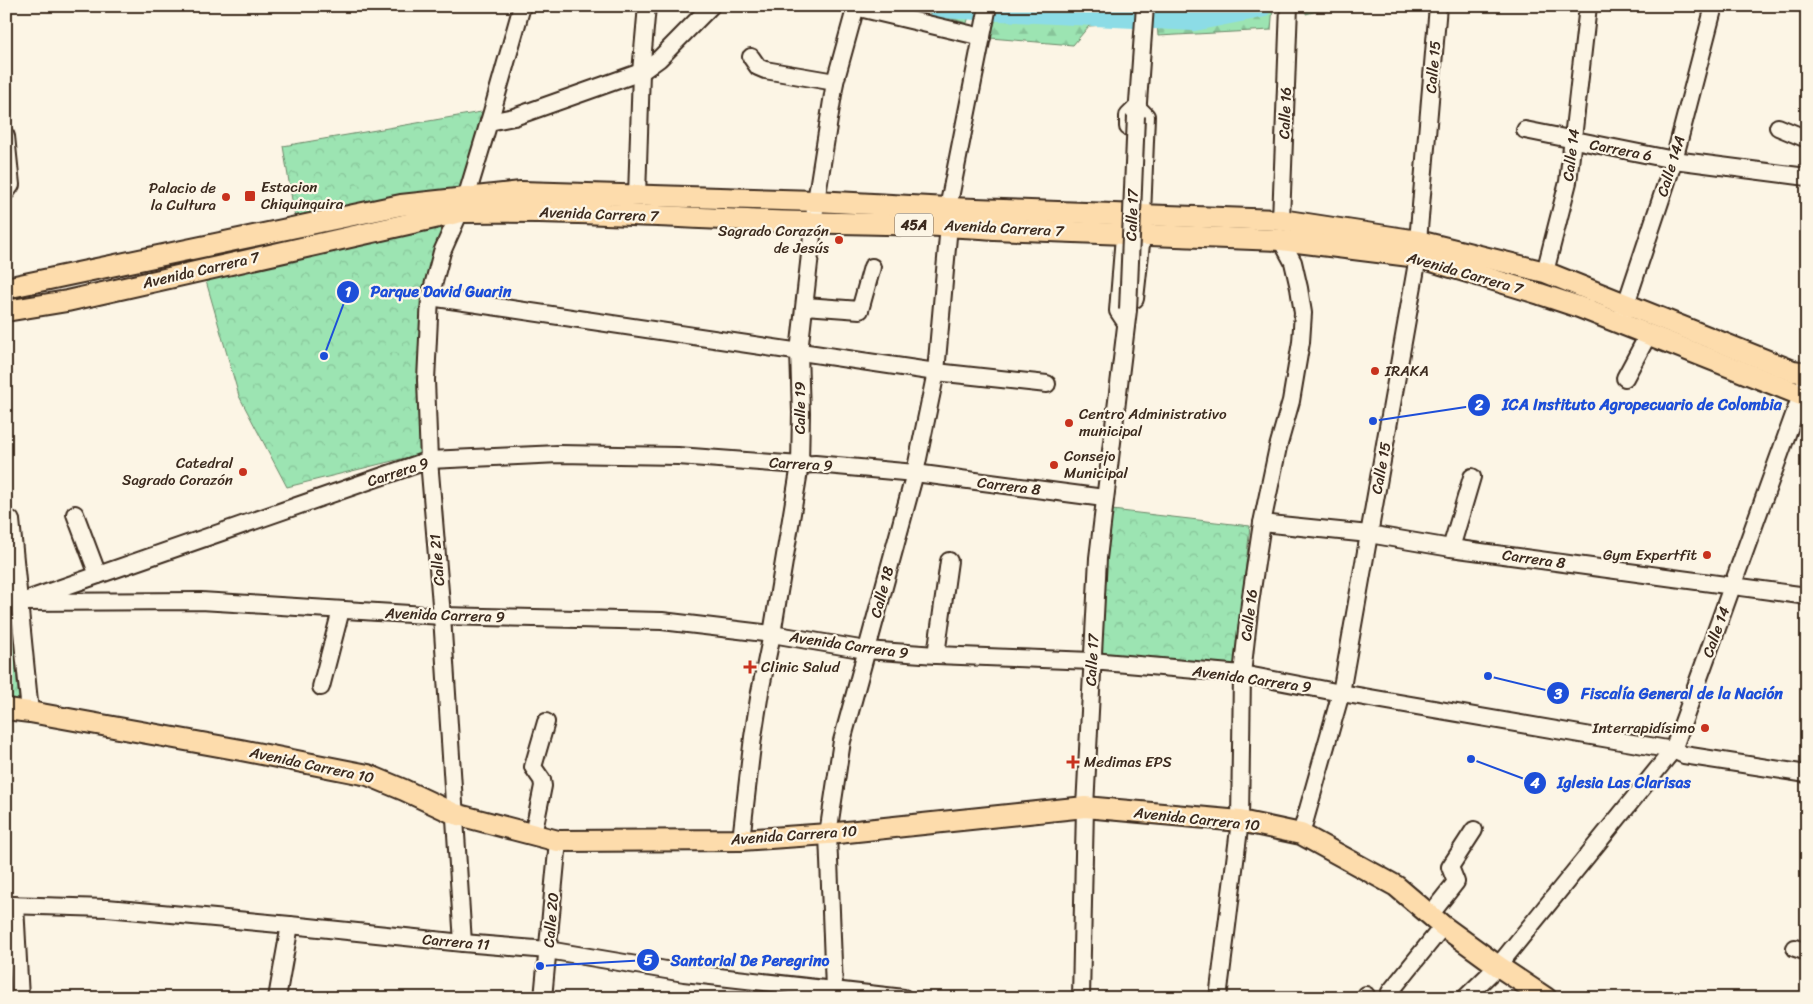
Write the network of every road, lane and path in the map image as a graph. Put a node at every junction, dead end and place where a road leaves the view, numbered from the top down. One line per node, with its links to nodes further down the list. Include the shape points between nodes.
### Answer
1 (522, 6): 16 (street, Calle 21)
2 (647, 6): 13 (street)
3 (711, 6): 13 (street)
4 (988, 6): 11 (street, Calle 18)
5 (1144, 6): 15 (street, Calle 17)
6 (1438, 6): 33 (street, Calle 15)
7 (1588, 6): 21 (street, Calle 14)
8 (1714, 6): 22 (street, Calle 14A)
9 (856, 7): 11 (street); 14 (street, Calle 19)
10 (1289, 11): 29 (street, Calle 16)
11 (983, 30): 28 (street, Calle 18)
12 (751, 56): 14 (street, via 758,67 765,70)
13 (642, 72): 16 (street, via 514,117); 25 (street)
14 (835, 82): 26 (street, Calle 19)
15 (1137, 112): 31 (street, Calle 17, via 1146,116); 41 (street, Calle 17, bridge)
16 (489, 122): 27 (street, Calle 21)
17 (1778, 127): 20 (street)
18 (1525, 130): 21 (street, Carrera 6)
19 (6, 136): 24 (street, via 11,185)
20 (1807, 139)
21 (1573, 140): 22 (street, Carrera 6); 35 (street, Calle 14, via 1568,182)
22 (1674, 160): 23 (street, Carrera 6); 40 (street, Calle 14A)
23 (1807, 177)
24 (6, 192)
25 (637, 196): 26 (main road, Avenida Carrera 7 / 45A); 27 (main road, Avenida Carrera 7 / 45A, via 521,192)
26 (816, 201): 28 (main road, Avenida Carrera 7 / 45A); 30 (street, Calle 19)
27 (464, 205): 30 (main road, Avenida Carrera 7 / 45A, via 525,211); 36 (main road, Avenida Carrera 7 / 45A, via 401,205); 37 (street, Calle 21, via 442,252); 39 (main road, Avenida Carrera 7 / 45A, via 67,301)
28 (949, 217): 30 (main road, Avenida Carrera 7 / 45A); 31 (main road, Avenida Carrera 7 / 45A); 44 (street, Calle 18)
29 (1281, 220): 31 (main road, Avenida Carrera 7 / 45A); 33 (main road, Avenida Carrera 7 / 45A)
30 (814, 222): 38 (street, Calle 19)
31 (1133, 224): 32 (main road, Avenida Carrera 7 / 45A); 41 (street, Calle 17, via 1118,311)
32 (1281, 240): 33 (main road, Avenida Carrera 7 / 45A); 56 (street, Calle 16, via 1293,262 1303,313 1291,401)
33 (1418, 249): 35 (main road, Avenida Carrera 7 / 45A); 40 (main road, Avenida Carrera 7 / 45A, via 1540,294); 57 (street, Calle 15)
34 (872, 267): 38 (street, via 860,310)
35 (1545, 272): 40 (main road, Avenida Carrera 7 / 45A)
36 (6, 288)
37 (430, 297): 43 (street); 49 (street, Calle 21, via 426,380)
38 (805, 306): 43 (street, Calle 19)
39 (6, 311)
40 (1623, 314): 42 (main road, Avenida Carrera 7 / 45A); 45 (main road, Avenida Carrera 7 / 45A)
41 (1127, 317): 53 (street, Calle 17)
42 (1648, 334): 46 (street); 48 (main road, Avenida Carrera 7 / 45A)
43 (799, 352): 44 (street); 50 (street, Calle 19)
44 (936, 372): 47 (street); 51 (street, Calle 18)
45 (1807, 373)
46 (1625, 378)
47 (1047, 384)
48 (1805, 390): 61 (street, Calle 14)
49 (429, 460): 50 (street, Carrera 9, via 559,454 678,456); 60 (street, Carrera 9); 65 (street, Calle 21)
50 (800, 465): 51 (street, Carrera 9); 66 (street, Calle 19)
51 (915, 473): 53 (street, Carrera 8); 67 (street, Calle 18)
52 (1472, 477): 58 (street)
53 (1104, 498): 69 (street, Calle 17)
54 (75, 514): 60 (street)
55 (6, 521): 63 (street, via 11,520)
56 (1262, 523): 57 (street, Carrera 8); 70 (street, Calle 16)
57 (1369, 534): 58 (street, Carrera 8); 72 (street, Calle 15)
58 (1450, 548): 61 (street, Carrera 8)
59 (949, 560): 68 (street)
60 (98, 575): 63 (street, Carrera 9)
61 (1733, 586): 62 (street, Carrera 8); 76 (street, Calle 14)
62 (1807, 596)
63 (18, 602): 64 (street, Avenida Carrera 9, via 201,601); 74 (street)
64 (341, 610): 65 (street, Avenida Carrera 9); 71 (street)
65 (442, 616): 66 (street, Avenida Carrera 9, via 662,621); 80 (street, Calle 21)
66 (772, 634): 67 (street, Avenida Carrera 9); 86 (street, Calle 19, via 753,737)
67 (866, 650): 68 (street, Avenida Carrera 9); 83 (street, Calle 18, via 842,740)
68 (936, 656): 69 (street, Avenida Carrera 9)
69 (1092, 661): 70 (street, Avenida Carrera 9); 79 (street, Calle 17)
70 (1242, 674): 72 (street, Avenida Carrera 9); 81 (street, Calle 16)
71 (321, 687)
72 (1341, 693): 76 (street, Avenida Carrera 9); 84 (street, Calle 15)
73 (6, 709): 74 (main road, Avenida Carrera 10)
74 (30, 712): 80 (main road, Avenida Carrera 10, via 368,775)
75 (546, 722): 85 (street, via 533,766 543,786)
76 (1673, 750): 77 (street, Avenida Carrera 9, via 1685,746); 78 (street, Avenida Carrera 9, via 1684,755); 93 (street, Calle 14)
77 (1807, 765)
78 (1807, 774)
79 (1085, 808): 81 (main road, Avenida Carrera 10); 83 (main road, Avenida Carrera 10); 99 (street, Calle 17)
80 (454, 814): 85 (main road, Avenida Carrera 10); 91 (street, Calle 21)
81 (1240, 821): 84 (main road, Avenida Carrera 10); 100 (street, Calle 16)
82 (1474, 830): 89 (street, via 1450,867 1456,882)
83 (828, 834): 86 (main road, Avenida Carrera 10); 94 (street, Calle 18)
84 (1301, 834): 89 (main road, Avenida Carrera 10, via 1396,886)
85 (533, 835): 87 (main road, Avenida Carrera 10)
86 (741, 840): 87 (main road, Avenida Carrera 10)
87 (558, 841): 92 (street, Calle 20)
88 (11, 905): 90 (street, Carrera 11, via 106,908); 95 (street)
89 (1437, 920): 93 (main road, Avenida Carrera 10); 101 (street, via 1390,992)
90 (290, 925): 91 (street, Carrera 11); 96 (street)
91 (463, 943): 92 (street, Carrera 11)
92 (548, 950): 94 (street, Carrera 11, via 684,973); 97 (street, Calle 20)
93 (1498, 966): 102 (street, Calle 14); 103 (main road, Avenida Carrera 10)
94 (834, 989): 98 (street, Carrera 11)
95 (20, 998)
96 (277, 998)
97 (542, 998)
98 (904, 998)
99 (1081, 998)
100 (1218, 998)
101 (1396, 998)
102 (1465, 998)
103 (1546, 998)

